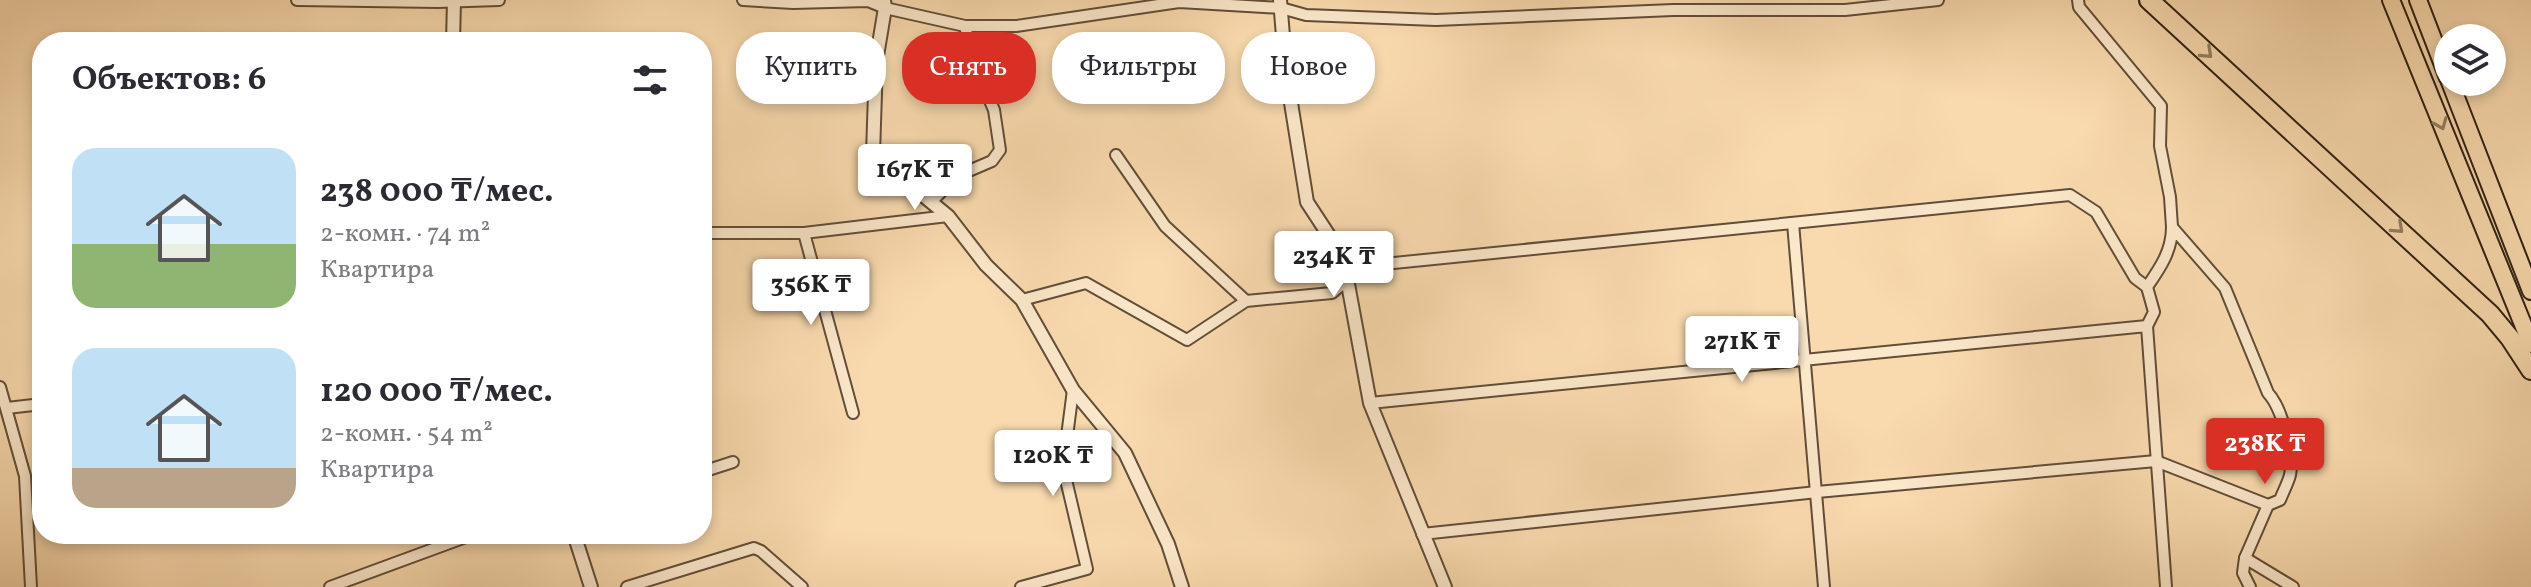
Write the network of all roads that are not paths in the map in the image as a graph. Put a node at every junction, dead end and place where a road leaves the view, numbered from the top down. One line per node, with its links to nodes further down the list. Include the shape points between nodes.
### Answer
1 (297, 0): 9 (street)
2 (499, 0): 9 (street)
3 (743, 0): 10 (street)
4 (1938, 0): 12 (street, via 1845,10)
5 (2078, 0): 21 (street, via 2161,106 2160,146)
6 (2149, 0): 36 (highway, one-way to 36, via 2490,314)
7 (2391, 0): 34 (highway, one-way to 34)
8 (2418, 0): 15 (highway)
9 (454, 1): 14 (street)
10 (884, 4): 13 (street); 18 (street, via 873,154)
11 (1280, 4): 12 (street, via 1306,15 1436,20); 13 (street, via 1179,2 1016,26); 24 (street, via 1307,202)
12 (1673, 5)
13 (965, 26): 18 (street, via 994,110 1000,150 992,161 957,176)
14 (453, 32)
15 (2434, 41)
16 (2455, 96): 28 (highway)
17 (1116, 155): 31 (street, via 1165,226)
18 (931, 202): 19 (street)
19 (948, 216): 23 (street); 30 (street)
20 (1793, 223): 25 (street); 27 (street, via 2070,195 2096,212 2135,278); 35 (street)
21 (2172, 227): 27 (street, via 2172,241); 47 (street, via 2225,288 2275,401 2290,451 2290,475 2280,500)
22 (712, 233): 23 (street)
23 (804, 233): 42 (street)
24 (1343, 257): 25 (street); 26 (street)
25 (1364, 266): 26 (street)
26 (1349, 280): 29 (street); 32 (street)
27 (2147, 287): 33 (street, via 2154,312)
28 (2531, 291)
29 (1332, 293): 31 (street); 32 (street)
30 (1022, 300): 31 (street, via 1086,283 1187,340); 38 (street)
31 (1246, 301)
32 (1353, 306): 39 (street)
33 (2147, 326): 35 (street); 43 (street)
34 (2531, 344)
35 (1803, 361): 39 (street); 46 (street)
36 (2531, 370)
37 (0, 387): 41 (street)
38 (1073, 390): 57 (street, via 1063,467 1087,569); 58 (street, via 1125,453)
39 (1370, 403): 48 (street)
40 (32, 405): 41 (street)
41 (7, 408): 52 (street, via 25,476)
42 (853, 413)
43 (2156, 461): 46 (street); 47 (street); 61 (street)
44 (733, 462): 45 (street)
45 (712, 469)
46 (1817, 492): 48 (street); 60 (street)
47 (2268, 505): 51 (street)
48 (1422, 534): 59 (street)
49 (447, 544): 53 (street)
50 (577, 544): 54 (street)
51 (2245, 558): 62 (street, via 2243,573); 63 (street)
52 (31, 587)
53 (330, 587)
54 (591, 587)
55 (627, 587): 56 (street, via 754,548)
56 (802, 587)
57 (1021, 587)
58 (1182, 587)
59 (1445, 587)
60 (1824, 587)
61 (2166, 587)
62 (2250, 587)
63 (2293, 587)

